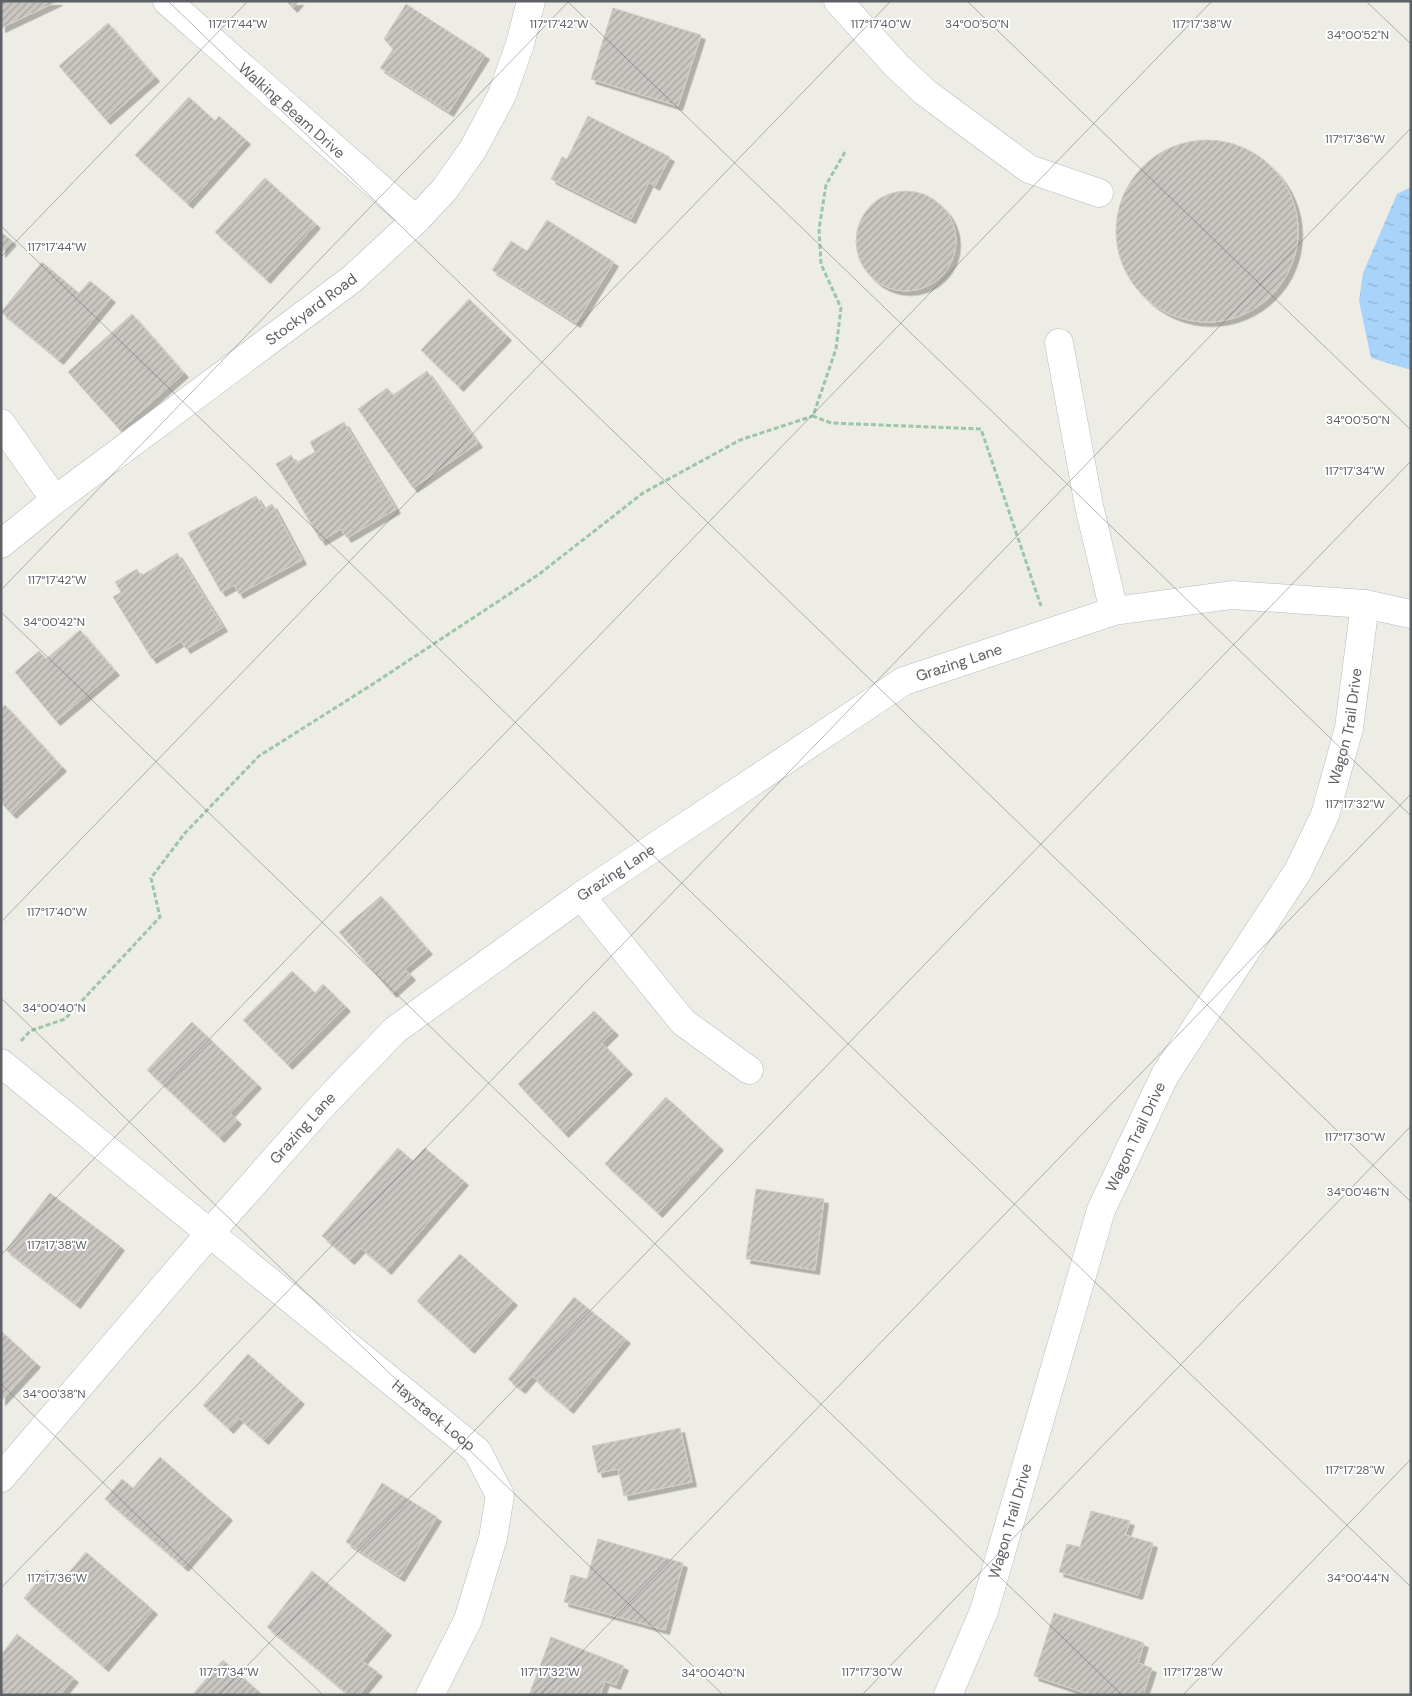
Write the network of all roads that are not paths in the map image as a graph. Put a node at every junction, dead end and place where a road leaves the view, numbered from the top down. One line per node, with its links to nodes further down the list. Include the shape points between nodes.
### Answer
1 (167, 1): 5 (street, Walking Beam Drive)
2 (532, 1): 5 (street, Stockyard Road, via 502,95 474,149)
3 (838, 1): 4 (street, via 926,93 1029,169)
4 (1099, 193)
5 (416, 220): 8 (street, Stockyard Road, via 352,279)
6 (1059, 343): 11 (street, via 1089,506)
7 (1, 423): 8 (street)
8 (55, 500): 9 (street, Stockyard Road)
9 (1, 544)
10 (1365, 604): 11 (street, Grazing Lane, via 1232,596); 12 (street, Grazing Lane); 19 (street, Wagon Trail Drive, via 1349,728 1325,815 1298,871 1165,1075 1100,1210 984,1611)
11 (1114, 612): 13 (street, Grazing Lane, via 904,681)
12 (1411, 614)
13 (581, 896): 15 (street, via 683,1022); 16 (street, Grazing Lane, via 395,1030 321,1107)
14 (10, 1053): 16 (street, Haystack Loop, via 35,1090)
15 (749, 1070)
16 (209, 1234): 17 (street, Grazing Lane); 18 (street, Haystack Loop, via 477,1451 500,1496 493,1538 468,1620)
17 (1, 1478)
18 (430, 1695)
19 (948, 1695)

